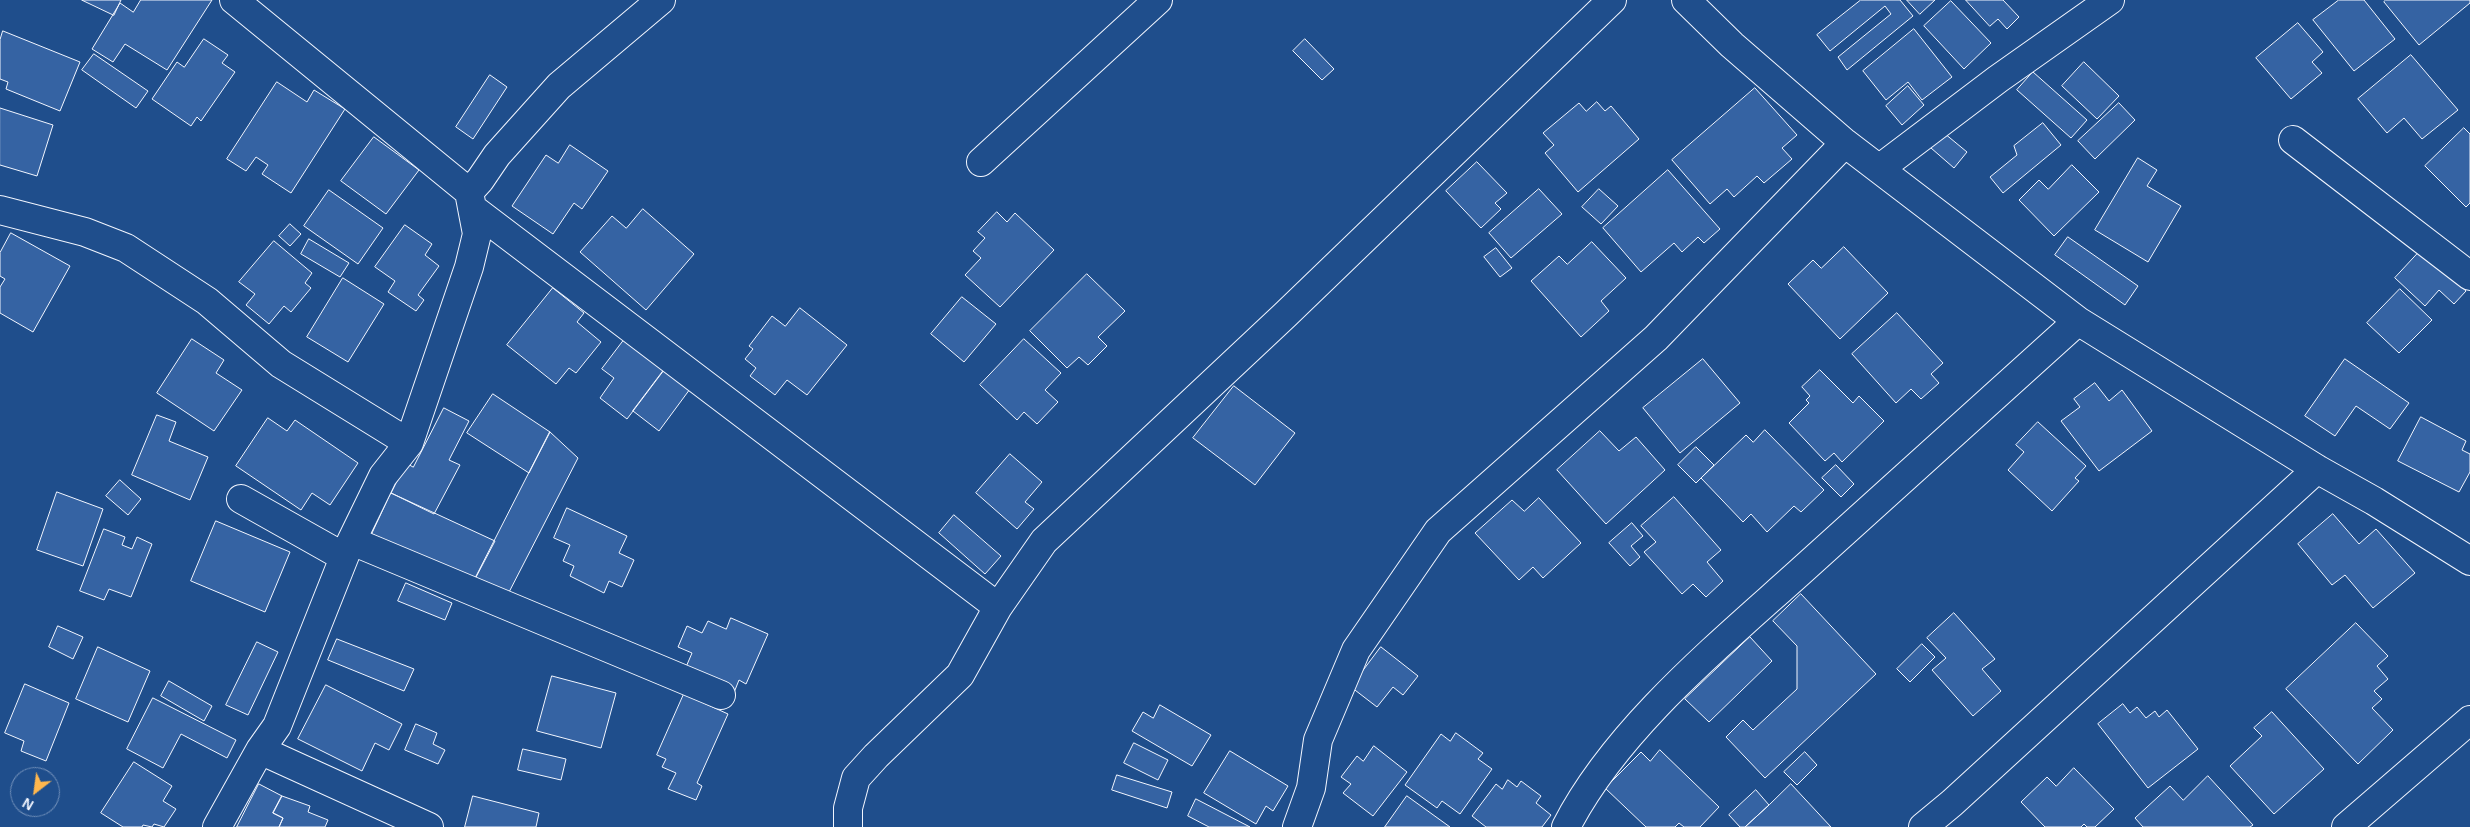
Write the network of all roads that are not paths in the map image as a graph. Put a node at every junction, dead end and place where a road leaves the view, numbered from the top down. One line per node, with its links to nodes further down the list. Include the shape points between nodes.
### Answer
1 (234, 0): 11 (street)
2 (661, 0): 11 (street, via 559,86 497,155)
3 (1158, 0): 9 (street)
4 (1612, 0): 20 (street, via 1285,315 1044,541)
5 (1686, 0): 8 (street, via 1732,45)
6 (2110, 0): 10 (street)
7 (2293, 140): 13 (street)
8 (1845, 143): 10 (street); 27 (street, via 1656,338 1438,531 1356,650 1318,740 1312,788)
9 (981, 162)
10 (1879, 169): 14 (street)
11 (470, 200): 15 (street, via 477,234 469,267); 20 (street)
12 (0, 210): 15 (street, via 85,232 126,248 207,301 281,364)
13 (2470, 276)
14 (2078, 321): 16 (street); 28 (street, via 1698,663 1616,750 1576,807)
15 (409, 443): 18 (street, via 383,476)
16 (2317, 469): 19 (street); 29 (street)
17 (241, 499): 18 (street)
18 (348, 549): 21 (street); 23 (street, via 276,726)
19 (2470, 560)
20 (998, 607): 26 (street, via 960,675 856,778 848,808)
21 (721, 695)
22 (2470, 720): 30 (street)
23 (260, 750): 24 (street); 25 (street)
24 (217, 827)
25 (429, 827)
26 (848, 827)
27 (1297, 827)
28 (1566, 827)
29 (1923, 827)
30 (2346, 827)

